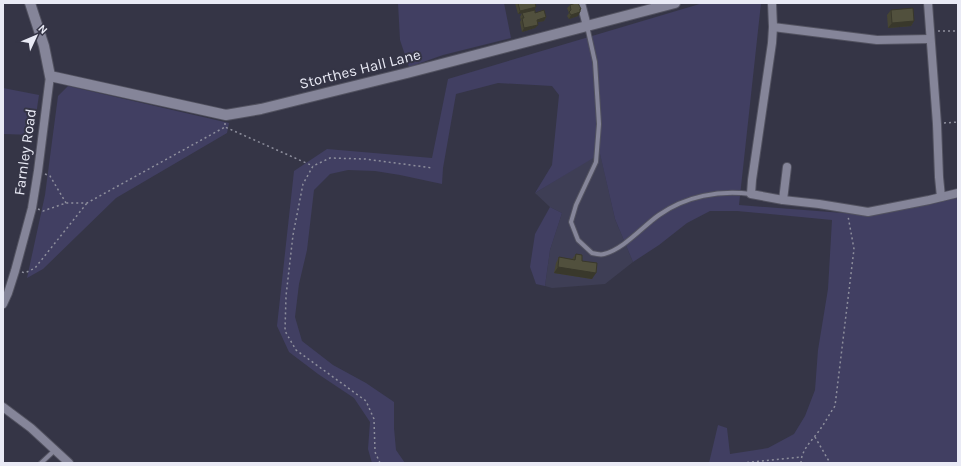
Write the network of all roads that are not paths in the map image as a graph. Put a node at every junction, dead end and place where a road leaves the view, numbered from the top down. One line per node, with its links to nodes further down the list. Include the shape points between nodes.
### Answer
1 (30, 3): 9 (street, Farnley Road, via 44,46)
2 (582, 3): 6 (street)
3 (675, 3): 6 (street, Storthes Hall Lane)
4 (772, 3): 7 (street)
5 (928, 3): 8 (street)
6 (587, 26): 9 (street, Storthes Hall Lane, via 399,75 261,109 226,115); 12 (lane, via 595,62 599,124 596,162 576,205 572,222 578,240 592,253 604,254 618,248 659,215 681,202 728,192)
7 (773, 27): 8 (street, via 877,40); 12 (street)
8 (930, 39): 13 (street, via 937,124 938,177)
9 (50, 76): 15 (street, Farnley Road, via 32,208)
10 (787, 167): 14 (street)
11 (958, 193): 13 (street)
12 (751, 194): 14 (street)
13 (942, 197): 14 (street, via 868,212)
14 (783, 200)
15 (3, 304)
16 (3, 408): 17 (street, via 31,428)
17 (55, 450): 18 (lane); 19 (street)
18 (41, 463)
19 (69, 463)

